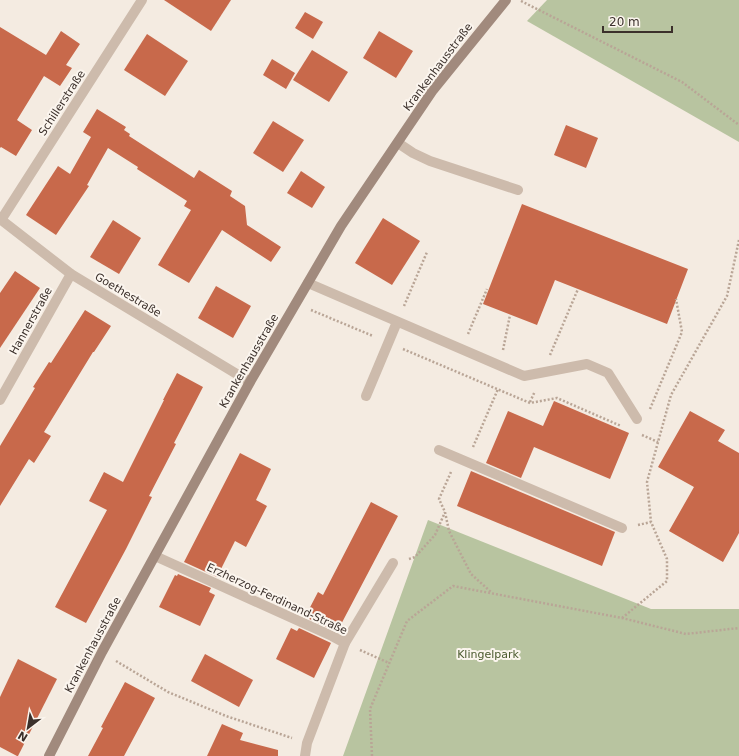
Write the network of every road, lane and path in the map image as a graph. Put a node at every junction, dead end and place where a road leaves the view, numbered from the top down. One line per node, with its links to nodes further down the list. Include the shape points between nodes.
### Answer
1 (142, 0): 7 (street, Schillerstraße)
2 (506, 0): 5 (street, Krankenhausstraße, via 433,90)
3 (519, 0): 4 (path, via 682,82)
4 (739, 125)
5 (398, 143): 6 (street, via 430,161); 11 (street, Krankenhausstraße, via 341,226)
6 (518, 190)
7 (1, 219): 10 (street, Goethestraße)
8 (739, 240): 29 (path, via 727,296 671,395 647,482 651,522 667,559 667,581)
9 (427, 252): 15 (path)
10 (71, 274): 18 (street, Goethestraße); 20 (street, Hannerstraße)
11 (308, 283): 15 (street); 18 (street, Krankenhausstraße)
12 (487, 288): 16 (path)
13 (578, 289): 17 (path)
14 (676, 299): 22 (path, via 682,332)
15 (397, 322): 16 (street); 19 (street)
16 (462, 349): 17 (street, via 524,376)
17 (543, 372): 21 (path); 23 (street, via 587,364 608,373)
18 (250, 382): 26 (street, Krankenhausstraße)
19 (366, 396)
20 (0, 400)
21 (530, 403)
22 (647, 415)
23 (637, 419)
24 (439, 450): 25 (street)
25 (622, 528)
26 (155, 556): 31 (street, Erzherzog-Ferdinand-Straße); 32 (street, Krankenhausstraße)
27 (393, 563): 28 (path, via 415,556 435,535 445,512 449,531 471,574); 31 (street)
28 (492, 593): 29 (path); 33 (path, via 453,586 407,620)
29 (622, 618): 30 (path, via 686,634)
30 (739, 628)
31 (345, 643): 33 (path, Erzherzog-Ferdinand-Straße); 34 (street)
32 (102, 652): 34 (path, via 168,692 226,716); 35 (street, Krankenhausstraße)
33 (389, 663): 37 (path, via 370,709)
34 (307, 743): 36 (street)
35 (49, 756)
36 (305, 756)
37 (372, 756)

